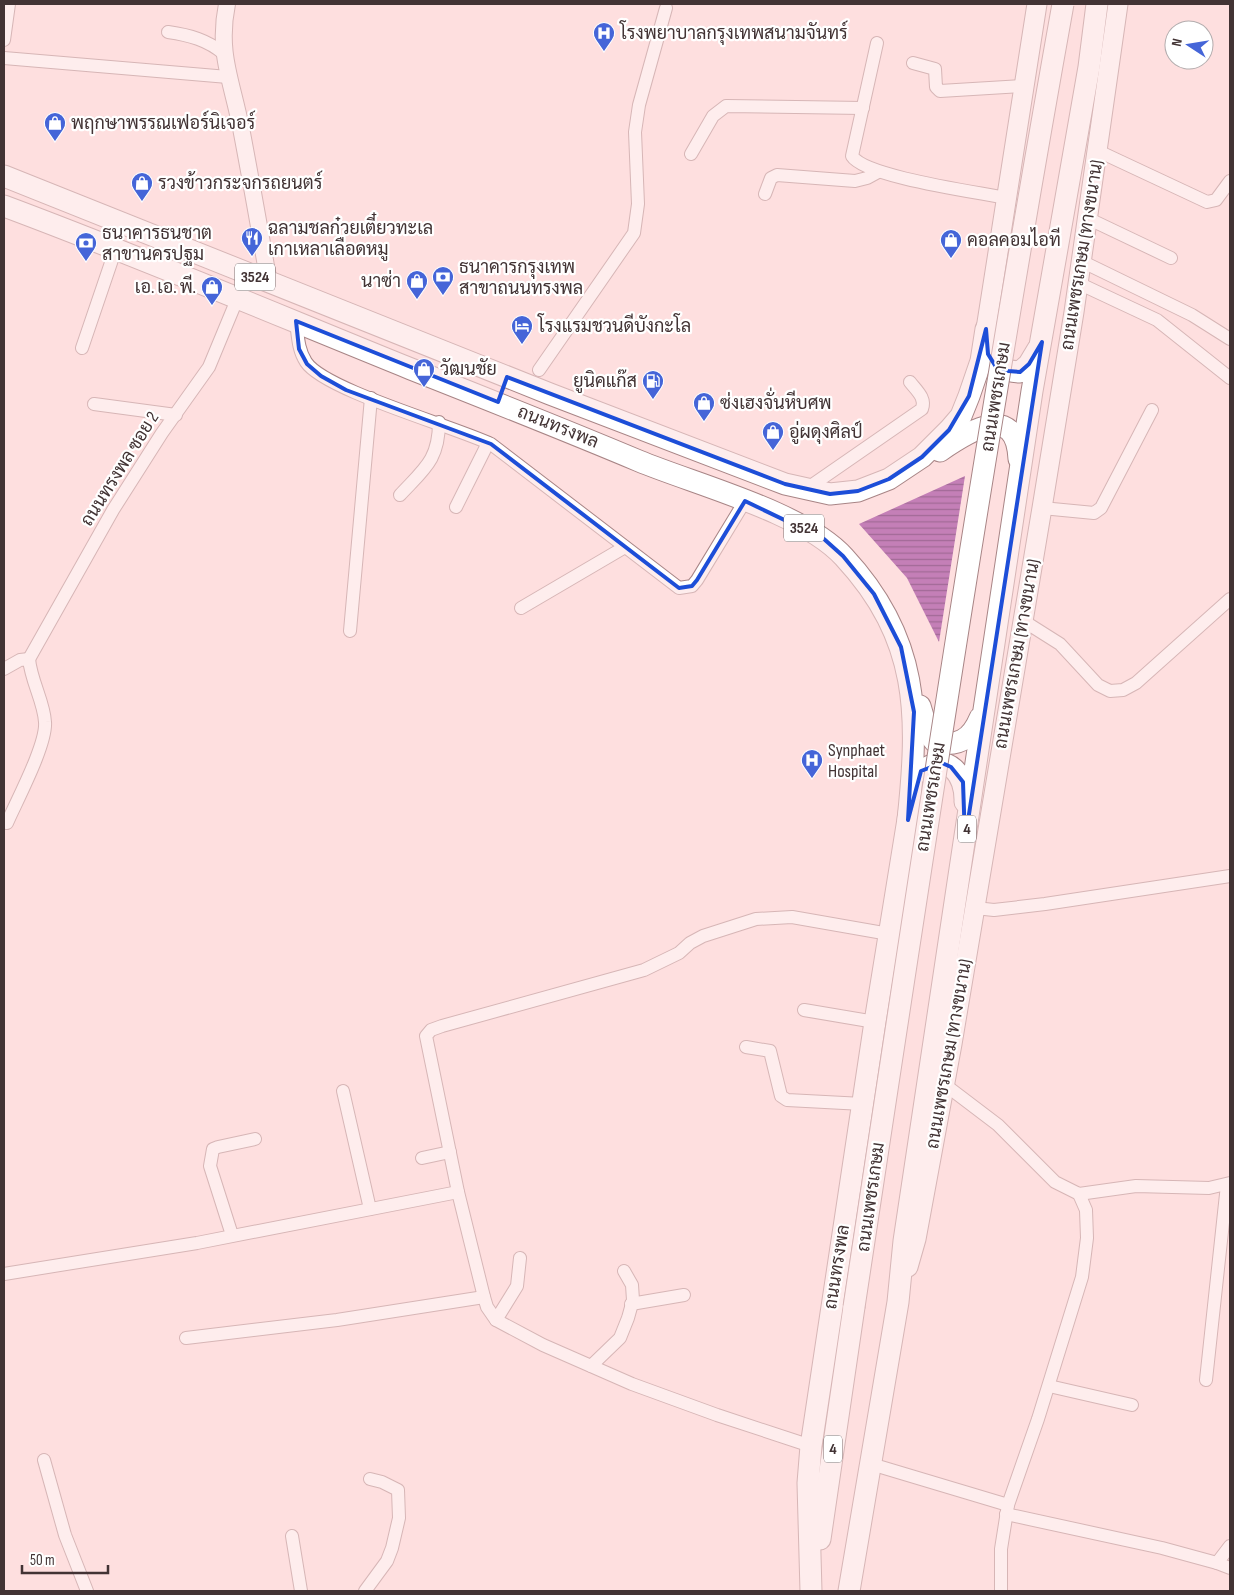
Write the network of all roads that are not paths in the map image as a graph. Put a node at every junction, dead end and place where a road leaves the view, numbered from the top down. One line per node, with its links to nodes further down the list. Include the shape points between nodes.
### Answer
1 (9, 4): 9 (street)
2 (227, 4): 11 (street, via 222,29)
3 (1037, 4): 15 (main road)
4 (1062, 4): 109 (highway, ถนนเพชรเกษม / 4, bridge, via 949,682)
5 (1097, 4): 35 (highway, ถนนเพชรเกษม / 4)
6 (1118, 4): 17 (main road, ถนนเพชรเกษม (ทางขนาน) / 4)
7 (666, 8): 37 (street, via 639,105 635,132 638,204 634,234)
8 (168, 32): 11 (street, via 206,42)
9 (4, 40)
10 (877, 43): 16 (street)
11 (224, 54): 14 (street)
12 (4, 58): 14 (street)
13 (913, 63): 15 (street, via 935,69 936,87 940,90)
14 (228, 77): 29 (street)
15 (1024, 86): 23 (main road)
16 (863, 108): 18 (street, via 726,106 713,116); 19 (street, via 852,156 860,164)
17 (1098, 151): 21 (street, via 1207,202 1216,200); 25 (main road, ถนนเพชรเกษม (ทางขนาน) / 4)
18 (691, 154)
19 (878, 172): 22 (street, via 855,181 777,175 771,178); 23 (street)
20 (4, 176): 29 (highway, ถนนทรงพล / 3524)
21 (1230, 181)
22 (765, 194)
23 (1006, 198): 33 (main road)
24 (4, 206): 26 (highway, ถนนทรงพล / 3524)
25 (1087, 218): 27 (street); 28 (main road, ถนนเพชรเกษม (ทางขนาน) / 4)
26 (116, 248): 31 (highway, ถนนทรงพล / 3524); 36 (street)
27 (1171, 258)
28 (1081, 261): 30 (main road, ถนนเพชรเกษม (ทางขนาน) / 4); 34 (street, via 1192,315)
29 (269, 283): 38 (highway, ถนนทรงพล / 3524)
30 (1078, 283): 39 (street, via 1157,320); 54 (main road, ถนนเพชรเกษม (ทางขนาน) / 4)
31 (238, 298): 32 (highway, ถนนทรงพล / 3524); 45 (street, ถนนทรงพล ซอย 2, via 209,367)
32 (296, 321): 41 (street, via 300,349 307,364 346,390); 42 (highway, ถนนทรงพล / 3524)
33 (986, 329): 35 (highway, via 988,354 996,367 1008,371 1020,372 1029,364); 48 (highway, ถนนทรงพล / 3524, via 981,362 961,416 922,457)
34 (1230, 339)
35 (1042, 342): 51 (highway, ถนนเพชรเกษม / 4)
36 (82, 348)
37 (539, 370)
38 (507, 377): 42 (highway); 49 (highway, ถนนทรงพล / 3524)
39 (1230, 378)
40 (910, 382): 49 (street, via 922,397 922,409)
41 (371, 398): 46 (street); 59 (street)
42 (498, 402): 52 (highway, ถนนทรงพล / 3524)
43 (94, 404): 45 (street)
44 (1152, 410): 54 (street, via 1101,508 1094,513)
45 (176, 414): 60 (street, ถนนทรงพล ซอย 2, via 113,510)
46 (439, 422): 47 (street); 50 (street, via 435,454)
47 (488, 443): 53 (street); 55 (street)
48 (894, 476): 49 (highway, ถนนทรงพล / 3524, via 858,491 830,494); 51 (highway, via 924,462 975,430 994,424 1007,427 1018,442)
49 (805, 490)
50 (400, 495)
51 (1016, 500): 63 (highway, ถนนเพชรเกษม / 4)
52 (745, 501): 55 (street, via 692,586 679,588); 62 (highway, ถนนทรงพล / 3524, via 811,531 843,556 874,594 895,632)
53 (456, 507)
54 (1042, 508): 58 (main road, ถนนเพชรเกษม (ทางขนาน) / 4)
55 (625, 546): 57 (street)
56 (1230, 599): 58 (street, via 1136,683 1123,690 1110,691 1098,685 1060,644)
57 (521, 608)
58 (1022, 620): 68 (main road, ถนนเพชรเกษม (ทางขนาน) / 4)
59 (350, 631)
60 (29, 658): 61 (street); 64 (street, via 46,723 40,747)
61 (4, 670)
62 (910, 679): 63 (highway, via 928,733 935,742 954,744 971,735 980,719); 65 (highway, ถนนทรงพล / 3524, via 914,757)
63 (985, 699): 66 (highway, ถนนเพชรเกษม / 4)
64 (7, 823)
65 (907, 823): 66 (highway, via 922,771 930,765 942,763 951,767 964,782); 69 (highway, ถนนทรงพล)
66 (965, 840): 89 (highway, ถนนเพชรเกษม / 4, via 904,1241)
67 (1230, 876): 68 (street, via 1045,904 994,910)
68 (975, 908): 73 (main road, ถนนเพชรเกษม (ทางขนาน) / 4)
69 (889, 934): 71 (highway, ถนนทรงพล); 77 (street, via 792,917 756,919 703,936 670,958 644,970 431,1030 426,1036 427,1043)
70 (804, 1010): 71 (street)
71 (875, 1022): 75 (highway, ถนนทรงพล)
72 (746, 1047): 75 (street, via 770,1051 781,1096 787,1100)
73 (944, 1084): 81 (street, via 998,1125 1055,1182); 89 (main road, ถนนเพชรเกษม (ทางขนาน) / 4, via 916,1239)
74 (343, 1091): 82 (street)
75 (863, 1104): 97 (highway, ถนนทรงพล)
76 (255, 1138): 83 (street, via 218,1146 210,1155 210,1166)
77 (450, 1152): 78 (street); 80 (street)
78 (422, 1158)
79 (1228, 1184): 81 (street, via 1209,1188 1136,1186); 94 (street)
80 (458, 1192): 82 (street); 88 (street)
81 (1079, 1194): 95 (street, via 1086,1210 1085,1256 1075,1303)
82 (370, 1209): 83 (street)
83 (232, 1235): 86 (street)
84 (520, 1258): 91 (street, via 517,1286)
85 (624, 1271): 90 (street, via 632,1284)
86 (4, 1274)
87 (684, 1295): 90 (street)
88 (484, 1297): 91 (street, via 486,1307); 92 (street, via 337,1320)
89 (898, 1302): 99 (highway, ถนนเพชรเกษม / 4)
90 (631, 1304): 93 (street, via 620,1338)
91 (496, 1320): 93 (street)
92 (186, 1338)
93 (591, 1366): 97 (street, via 717,1415)
94 (1206, 1380)
95 (1049, 1386): 96 (street); 101 (street)
96 (1132, 1405)
97 (811, 1446): 109 (highway, ถนนทรงพล, via 808,1483)
98 (44, 1460): 106 (street, via 65,1535)
99 (871, 1464): 101 (street); 110 (highway, ถนนเพชรเกษม / 4)
100 (370, 1479): 108 (street, via 398,1490 399,1518 387,1561)
101 (1007, 1510): 104 (street); 111 (street, via 1001,1549)
102 (292, 1536): 107 (street)
103 (1230, 1546): 104 (street)
104 (1217, 1563): 105 (street)
105 (1230, 1568)
106 (87, 1591)
107 (301, 1591)
108 (365, 1591)
109 (812, 1591)
110 (850, 1591)
111 (1001, 1591)

